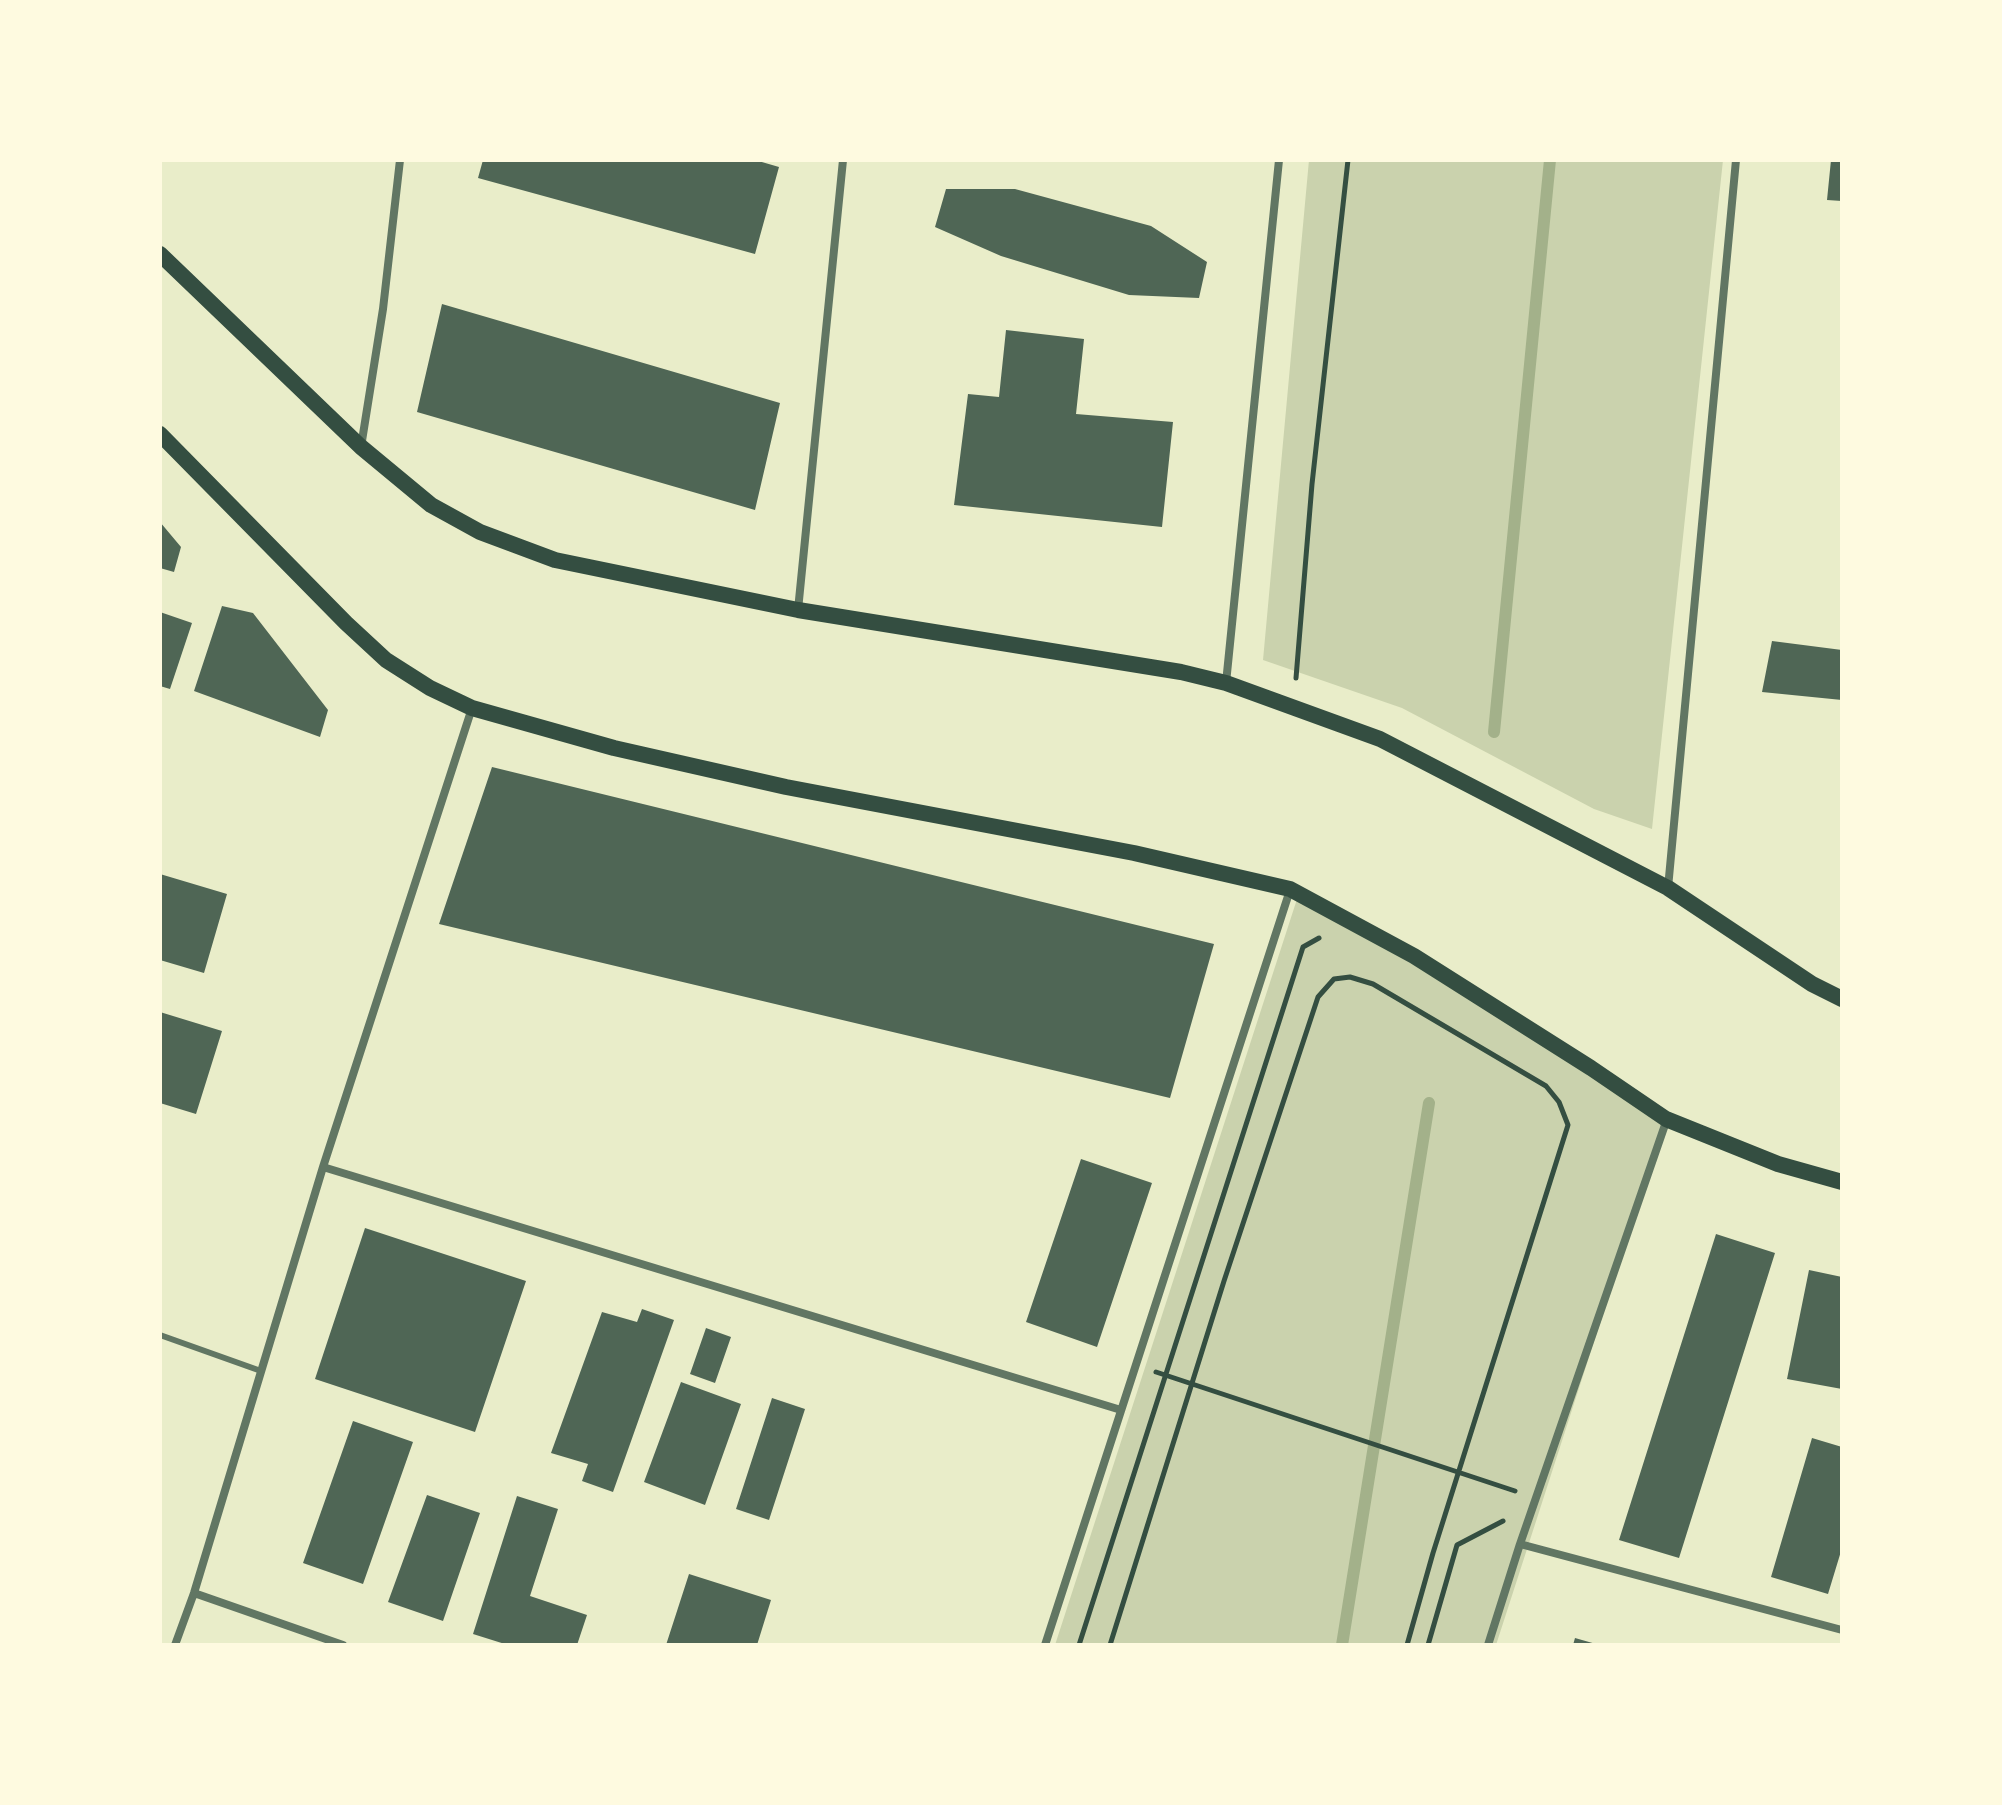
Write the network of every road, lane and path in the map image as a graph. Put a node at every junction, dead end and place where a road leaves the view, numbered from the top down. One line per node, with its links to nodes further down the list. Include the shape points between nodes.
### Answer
1 (400, 160): 8 (street)
2 (843, 160): 9 (street)
3 (1279, 160): 10 (street)
4 (1348, 160): 11 (path)
5 (1736, 160): 13 (street)
6 (160, 254): 8 (main road)
7 (160, 434): 12 (main road, via 386,660)
8 (361, 447): 9 (main road, via 431,505 480,532 542,555)
9 (798, 610): 10 (main road)
10 (1226, 683): 11 (main road)
11 (1293, 707): 13 (main road, via 1380,739)
12 (472, 708): 14 (main road, via 614,748 786,787 1134,853); 18 (street)
13 (1668, 888): 16 (main road)
14 (1290, 889): 17 (main road, via 1414,956); 21 (street)
15 (1321, 936): 23 (path, via 1303,947)
16 (1842, 999)
17 (1667, 1119): 19 (main road, via 1778,1164); 29 (street)
18 (323, 1167): 22 (street); 25 (street)
19 (1842, 1182)
20 (160, 1335): 22 (lane)
21 (1136, 1366): 23 (path); 25 (street)
22 (261, 1371): 33 (street)
23 (1166, 1375): 24 (path); 38 (path)
24 (1192, 1384): 26 (path); 26 (path, via 1318,997 1334,979 1350,977 1373,984 1546,1086 1568,1125); 39 (path)
25 (1121, 1410): 37 (street)
26 (1459, 1473): 28 (path); 40 (path)
27 (1520, 1476): 28 (path)
28 (1515, 1491): 29 (path); 30 (path)
29 (1536, 1498): 32 (street)
30 (1510, 1506)
31 (1505, 1520): 41 (path, via 1457,1545)
32 (1520, 1544): 34 (street); 42 (street)
33 (194, 1593): 35 (street); 36 (street)
34 (1842, 1630)
35 (175, 1645)
36 (343, 1645)
37 (1045, 1645)
38 (1079, 1645)
39 (1110, 1645)
40 (1407, 1645)
41 (1428, 1645)
42 (1488, 1645)

